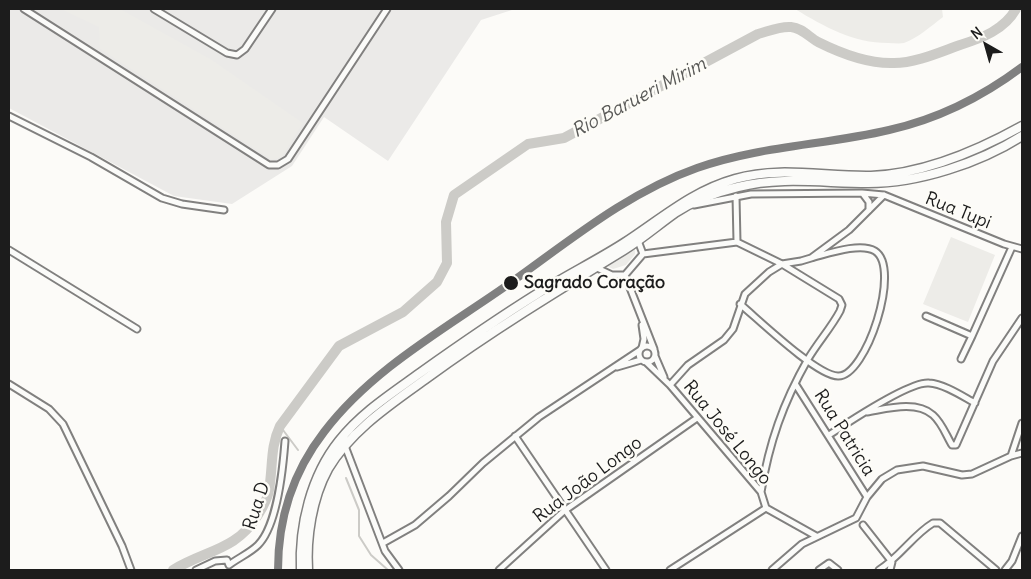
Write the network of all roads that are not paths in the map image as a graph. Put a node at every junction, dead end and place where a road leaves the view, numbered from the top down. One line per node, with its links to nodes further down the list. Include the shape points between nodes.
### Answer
1 (24, 9): 4 (street, via 269,165 278,165 288,159)
2 (154, 9): 3 (street, via 227,54 237,56)
3 (272, 9)
4 (387, 9)
5 (9, 116): 14 (street, via 91,157 162,198)
6 (1022, 126): 8 (main road)
7 (1022, 136): 9 (main road, via 1000,150)
8 (966, 153): 9 (main road); 16 (main road, via 905,172 872,176 777,172 734,179 682,202)
9 (969, 162): 13 (main road, via 903,180 871,183 761,182 713,194)
10 (862, 193): 11 (street, Rua Tupi); 12 (street, Rua Tupi); 15 (street, via 869,202)
11 (884, 195): 15 (street); 18 (street, Rua Tupi)
12 (736, 196): 13 (street, Rua Tupi); 17 (street)
13 (686, 207): 16 (main road)
14 (224, 210)
15 (869, 211): 23 (street)
16 (637, 238): 21 (main road); 22 (street); 25 (main road)
17 (737, 242): 22 (street); 24 (street)
18 (1012, 246): 19 (street, Rua Tupi); 32 (street)
19 (1022, 249)
20 (9, 250): 31 (street)
21 (603, 254): 25 (main road); 45 (main road, via 464,342)
22 (643, 254): 26 (street)
23 (811, 258): 24 (street); 37 (street, via 847,248 874,251 884,270 884,288 880,315 858,363 848,374 829,374)
24 (782, 264): 27 (street, via 754,284); 37 (street, via 829,292 842,305 835,321)
25 (595, 267): 26 (street); 52 (main road, via 468,348 376,415)
26 (625, 275): 30 (street, Rua José Longo)
27 (740, 304): 37 (street); 43 (street, via 732,329 724,340 688,365)
28 (926, 316): 32 (street)
29 (1022, 318): 44 (street, via 994,361)
30 (641, 319): 33 (street, Rua José Longo, via 644,339); 34 (street, Rua José Longo)
31 (137, 329)
32 (972, 336): 36 (street)
33 (641, 349): 34 (street, via 649,346); 38 (street, Rua José Longo, via 639,355); 39 (street)
34 (654, 349): 35 (street, Rua José Longo)
35 (655, 356): 38 (street); 40 (street, Rua José Longo)
36 (961, 359)
37 (807, 360): 42 (street)
38 (644, 361): 39 (street); 40 (street, Rua José Longo)
39 (612, 368): 50 (street, via 539,416)
40 (665, 380): 43 (street, Rua José Longo)
41 (9, 384): 65 (street, via 49,409 63,424)
42 (796, 384): 49 (street, Rua Patricia); 55 (street, via 767,454)
43 (670, 385): 47 (street, Rua José Longo)
44 (975, 403): 46 (street, via 932,383 923,383 898,392); 46 (street, via 954,446 934,416 925,410 905,407)
45 (371, 409): 52 (main road, via 345,440); 67 (main road, via 339,440 314,484 306,519)
46 (867, 412): 49 (street)
47 (697, 418): 55 (street, Rua José Longo); 58 (street, Rua João Longo)
48 (1022, 423): 54 (street)
49 (829, 435): 56 (street, Rua Patricia)
50 (515, 436): 58 (street); 62 (street, via 415,525)
51 (286, 441): 64 (street, Rua D, via 275,504 266,532 258,545)
52 (345, 446): 62 (street); 68 (main road, via 328,469 317,497 308,544)
53 (1022, 453): 54 (street)
54 (1011, 456): 56 (street, via 972,474 962,475 923,466 906,467 888,474)
55 (761, 492): 57 (street, Rua José Longo)
56 (867, 496): 60 (street, via 856,518)
57 (766, 508): 60 (street, Rua José Longo); 72 (street)
58 (564, 511): 70 (street, Rua João Longo); 71 (street)
59 (863, 525): 63 (street)
60 (816, 536): 73 (street)
61 (1022, 536): 79 (street)
62 (383, 543): 69 (street, via 387,556)
63 (892, 562): 76 (street); 77 (street); 78 (street, via 933,522 940,523)
64 (228, 568): 66 (street, via 227,560 221,559)
65 (131, 570)
66 (196, 570)
67 (302, 570)
68 (308, 570)
69 (399, 570)
70 (499, 570)
71 (606, 570)
72 (670, 570)
73 (772, 570)
74 (819, 570): 75 (street, via 829,563)
75 (838, 570)
76 (880, 570)
77 (890, 570)
78 (996, 570)
79 (1005, 570)

